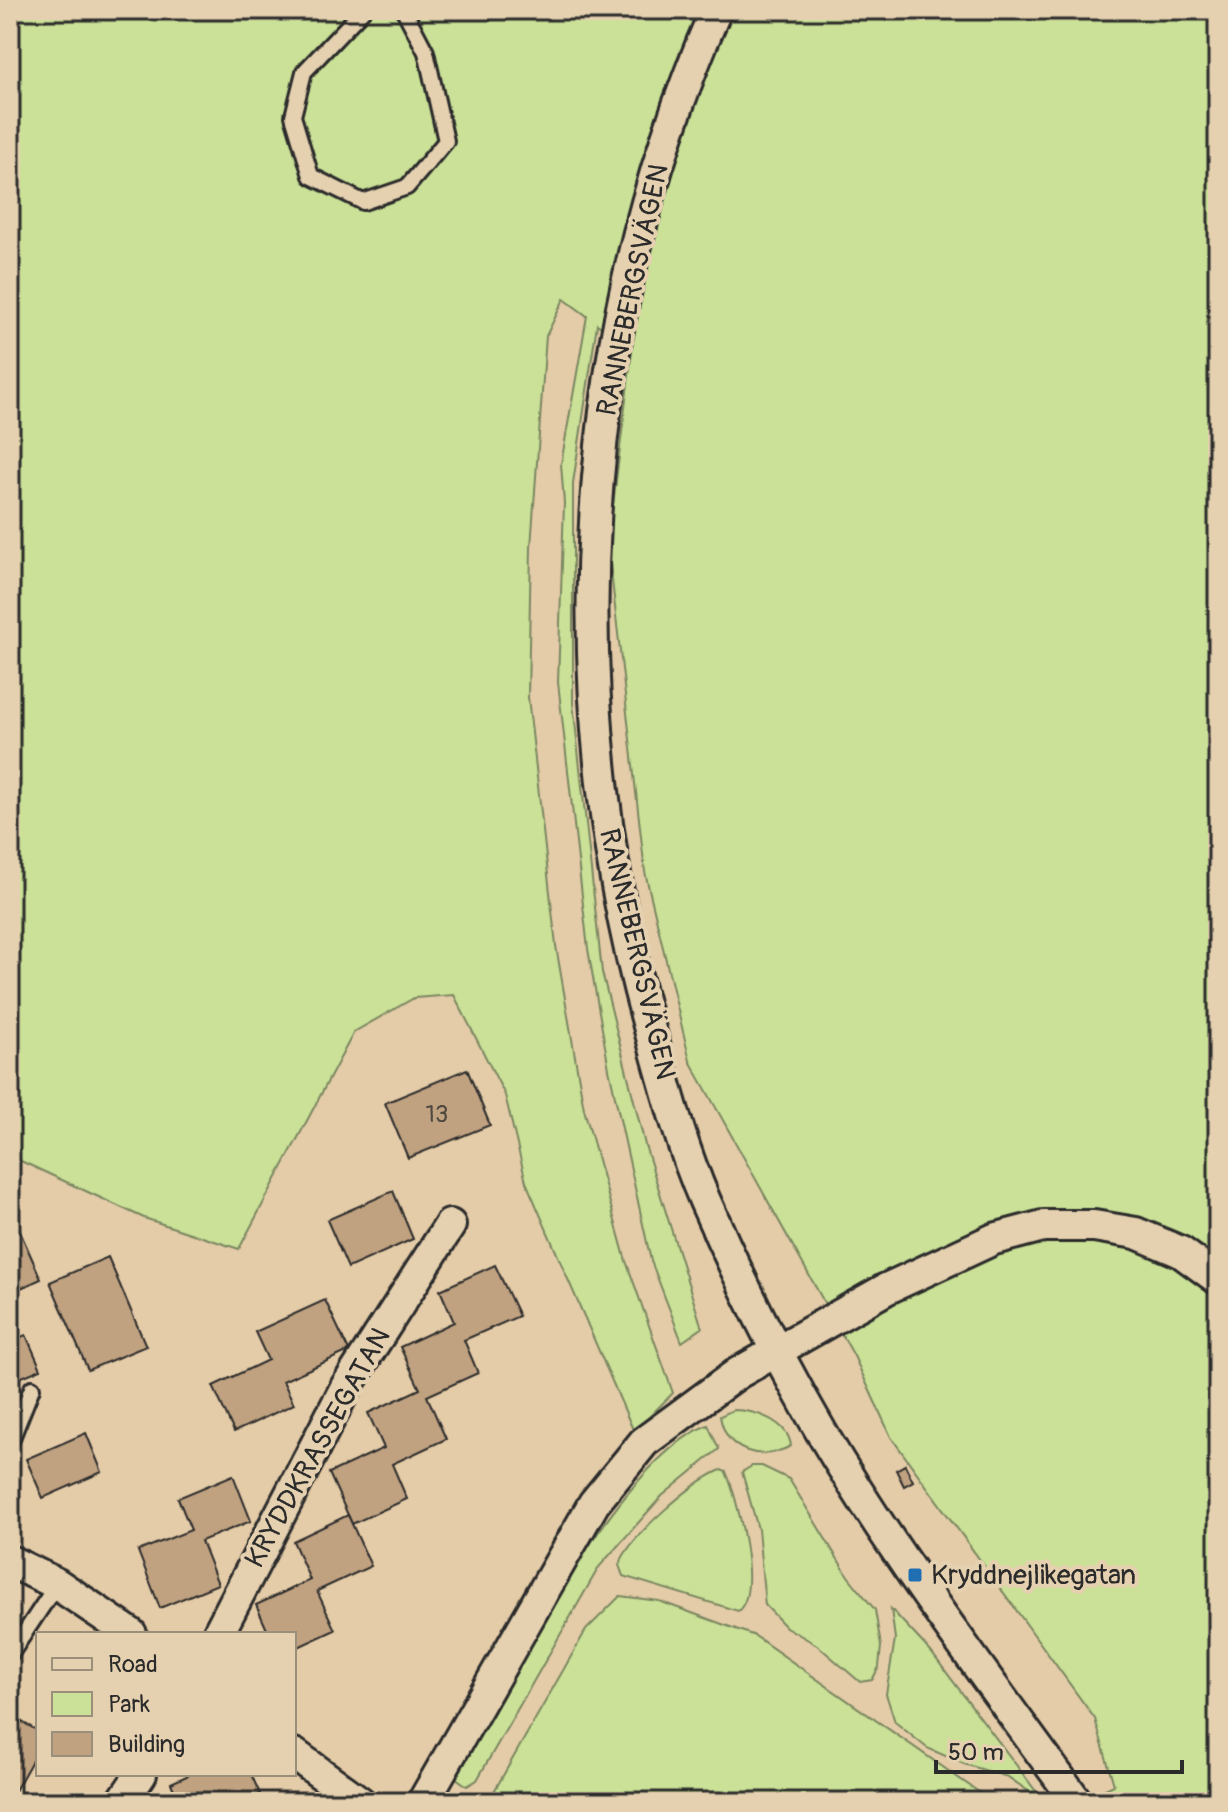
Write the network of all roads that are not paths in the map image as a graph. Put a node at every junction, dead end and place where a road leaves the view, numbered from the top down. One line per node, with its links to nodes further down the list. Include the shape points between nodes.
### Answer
1 (363, 10): 2 (lane, via 304,72 293,116 311,176 363,202 407,187 446,141 426,52)
2 (404, 10)
3 (716, 10): 6 (street, RANNEBERGSVÄGEN, via 689,72 648,199 615,345 592,522 592,642 607,821 640,993 702,1195)
4 (450, 1225): 12 (street, KRYDDKRASSEGATAN, via 346,1387)
5 (1218, 1279): 6 (street, via 1181,1252 1136,1233 1043,1226 994,1239 886,1289)
6 (776, 1350): 18 (street, via 698,1399 644,1442 594,1503); 19 (street, RANNEBERGSVÄGEN, via 860,1494)
7 (32, 1388): 8 (lane)
8 (10, 1443)
9 (10, 1561): 10 (street)
10 (57, 1584): 11 (street); 13 (lane)
11 (128, 1632)
12 (219, 1632)
13 (10, 1655)
14 (296, 1755): 17 (street)
15 (140, 1776): 16 (street)
16 (122, 1802)
17 (360, 1802)
18 (423, 1802)
19 (1077, 1802)

